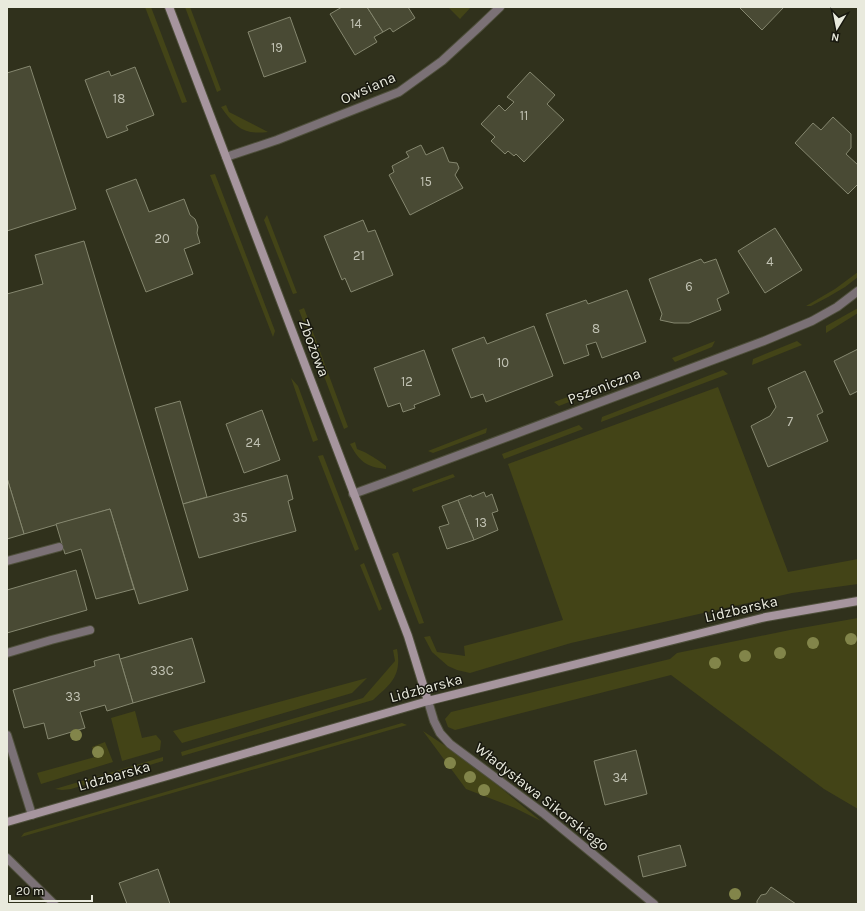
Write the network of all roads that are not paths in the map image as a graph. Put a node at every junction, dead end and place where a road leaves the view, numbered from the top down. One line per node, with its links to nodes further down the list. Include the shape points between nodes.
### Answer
1 (169, 7): 3 (main road, Zbożowa)
2 (500, 7): 3 (street, Owsiana, via 442,61 399,92 277,140)
3 (226, 157): 5 (main road, Zbożowa)
4 (858, 291): 5 (street, Pszeniczna, via 812,321 764,341)
5 (353, 494): 11 (main road, Zbożowa, via 408,636)
6 (59, 547): 7 (street)
7 (7, 561)
8 (858, 602): 11 (main road, Lidzbarska, via 766,617)
9 (90, 630): 10 (street)
10 (7, 653)
11 (428, 701): 13 (main road, Lidzbarska); 17 (street, Władysława Sikorskiego, via 440,733 450,744 543,813)
12 (7, 736): 13 (street)
13 (32, 814): 14 (main road, Lidzbarska)
14 (7, 822)
15 (7, 858): 16 (street)
16 (54, 904)
17 (654, 904)

